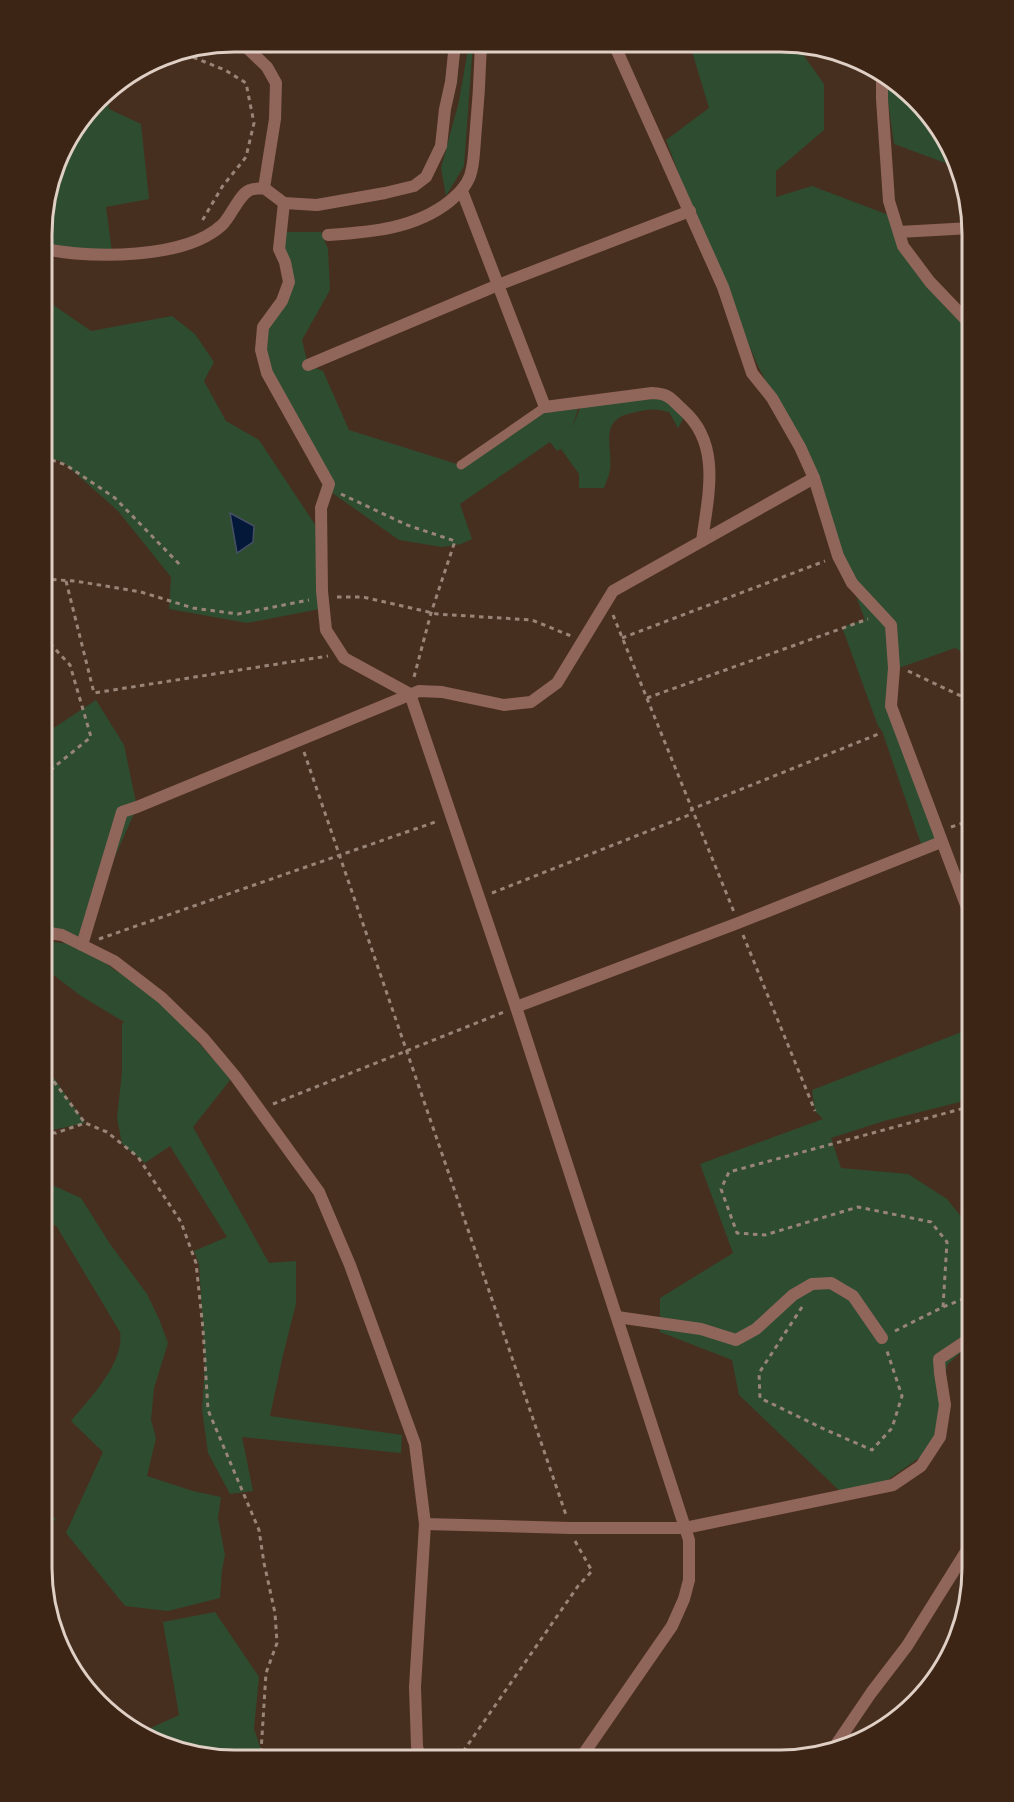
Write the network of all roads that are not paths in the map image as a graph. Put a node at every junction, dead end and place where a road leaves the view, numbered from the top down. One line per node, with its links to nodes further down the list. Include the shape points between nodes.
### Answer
1 (618, 52): 9 (street)
2 (253, 53): 6 (street, via 276,83 275,119)
3 (453, 53): 8 (street, via 441,146 426,177 414,186 385,193 317,205)
4 (481, 53): 7 (street, via 473,160)
5 (882, 84): 11 (street, via 889,201)
6 (264, 188): 8 (street); 13 (street, via 245,192 222,225 197,242 117,256)
7 (462, 191): 12 (street, via 416,222 375,232); 14 (street)
8 (284, 203): 21 (street, via 279,249 289,282 282,301 263,327 261,350 267,373 329,484 321,508 326,630 344,658)
9 (690, 211): 14 (street); 19 (street, via 723,287 752,373 772,398)
10 (962, 229): 11 (street)
11 (899, 232): 15 (street, via 903,246 930,282)
12 (328, 235)
13 (52, 251)
14 (498, 285): 16 (street); 17 (street)
15 (962, 315)
16 (308, 365)
17 (544, 407): 18 (lane); 20 (street, via 666,394 689,415 706,444 710,481)
18 (460, 465)
19 (814, 478): 20 (street); 22 (street, via 838,556 852,583 891,625 891,706)
20 (702, 541): 21 (street, via 614,591 557,683 531,702 504,705 442,692)
21 (410, 694): 25 (street, via 122,812); 26 (street)
22 (939, 837): 23 (street); 26 (street, via 738,923)
23 (962, 894)
24 (52, 933): 25 (street)
25 (82, 945): 30 (street, via 114,961 162,998 204,1039 319,1192 343,1246 415,1444)
26 (516, 1007): 27 (street)
27 (617, 1317): 28 (street, via 701,1329 736,1340 756,1329 802,1289 831,1283 853,1296); 31 (street)
28 (882, 1338)
29 (961, 1344): 31 (street, via 939,1359 945,1405 940,1437 921,1466 893,1485)
30 (425, 1524): 31 (street); 34 (street, via 416,1687)
31 (685, 1528): 35 (street, via 689,1540 689,1580 672,1626)
32 (961, 1560): 33 (street, via 907,1646)
33 (840, 1739)
34 (418, 1750)
35 (586, 1750)

